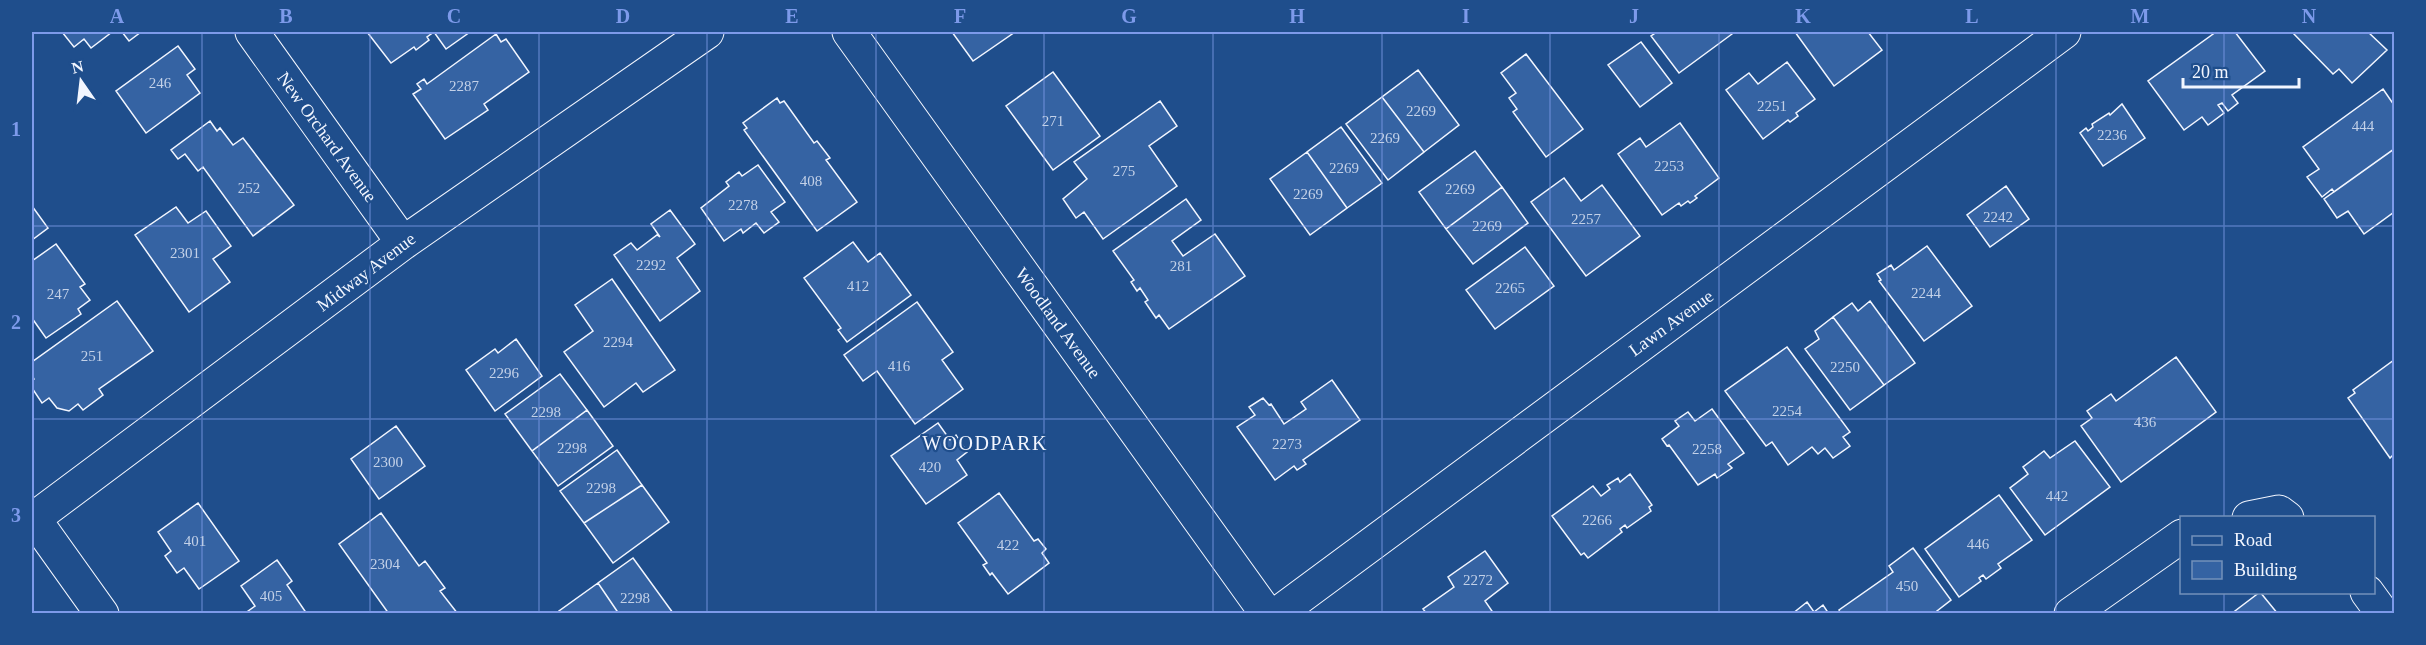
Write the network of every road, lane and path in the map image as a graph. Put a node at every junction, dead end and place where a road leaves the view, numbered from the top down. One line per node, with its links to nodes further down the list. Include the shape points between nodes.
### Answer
1 (252, 32): 5 (street, New Orchard Avenue)
2 (707, 32): 5 (street, Midway Avenue)
3 (849, 32): 12 (street, Woodland Avenue)
4 (2064, 32): 13 (street, Lawn Avenue)
5 (403, 243): 8 (street, Midway Avenue)
6 (2259, 516): 7 (street, via 2279,512)
7 (2284, 516)
8 (32, 518): 11 (street)
9 (2180, 537): 14 (street)
10 (2368, 594): 15 (street)
11 (102, 614)
12 (1267, 614)
13 (1277, 614)
14 (2071, 614)
15 (2383, 614)

